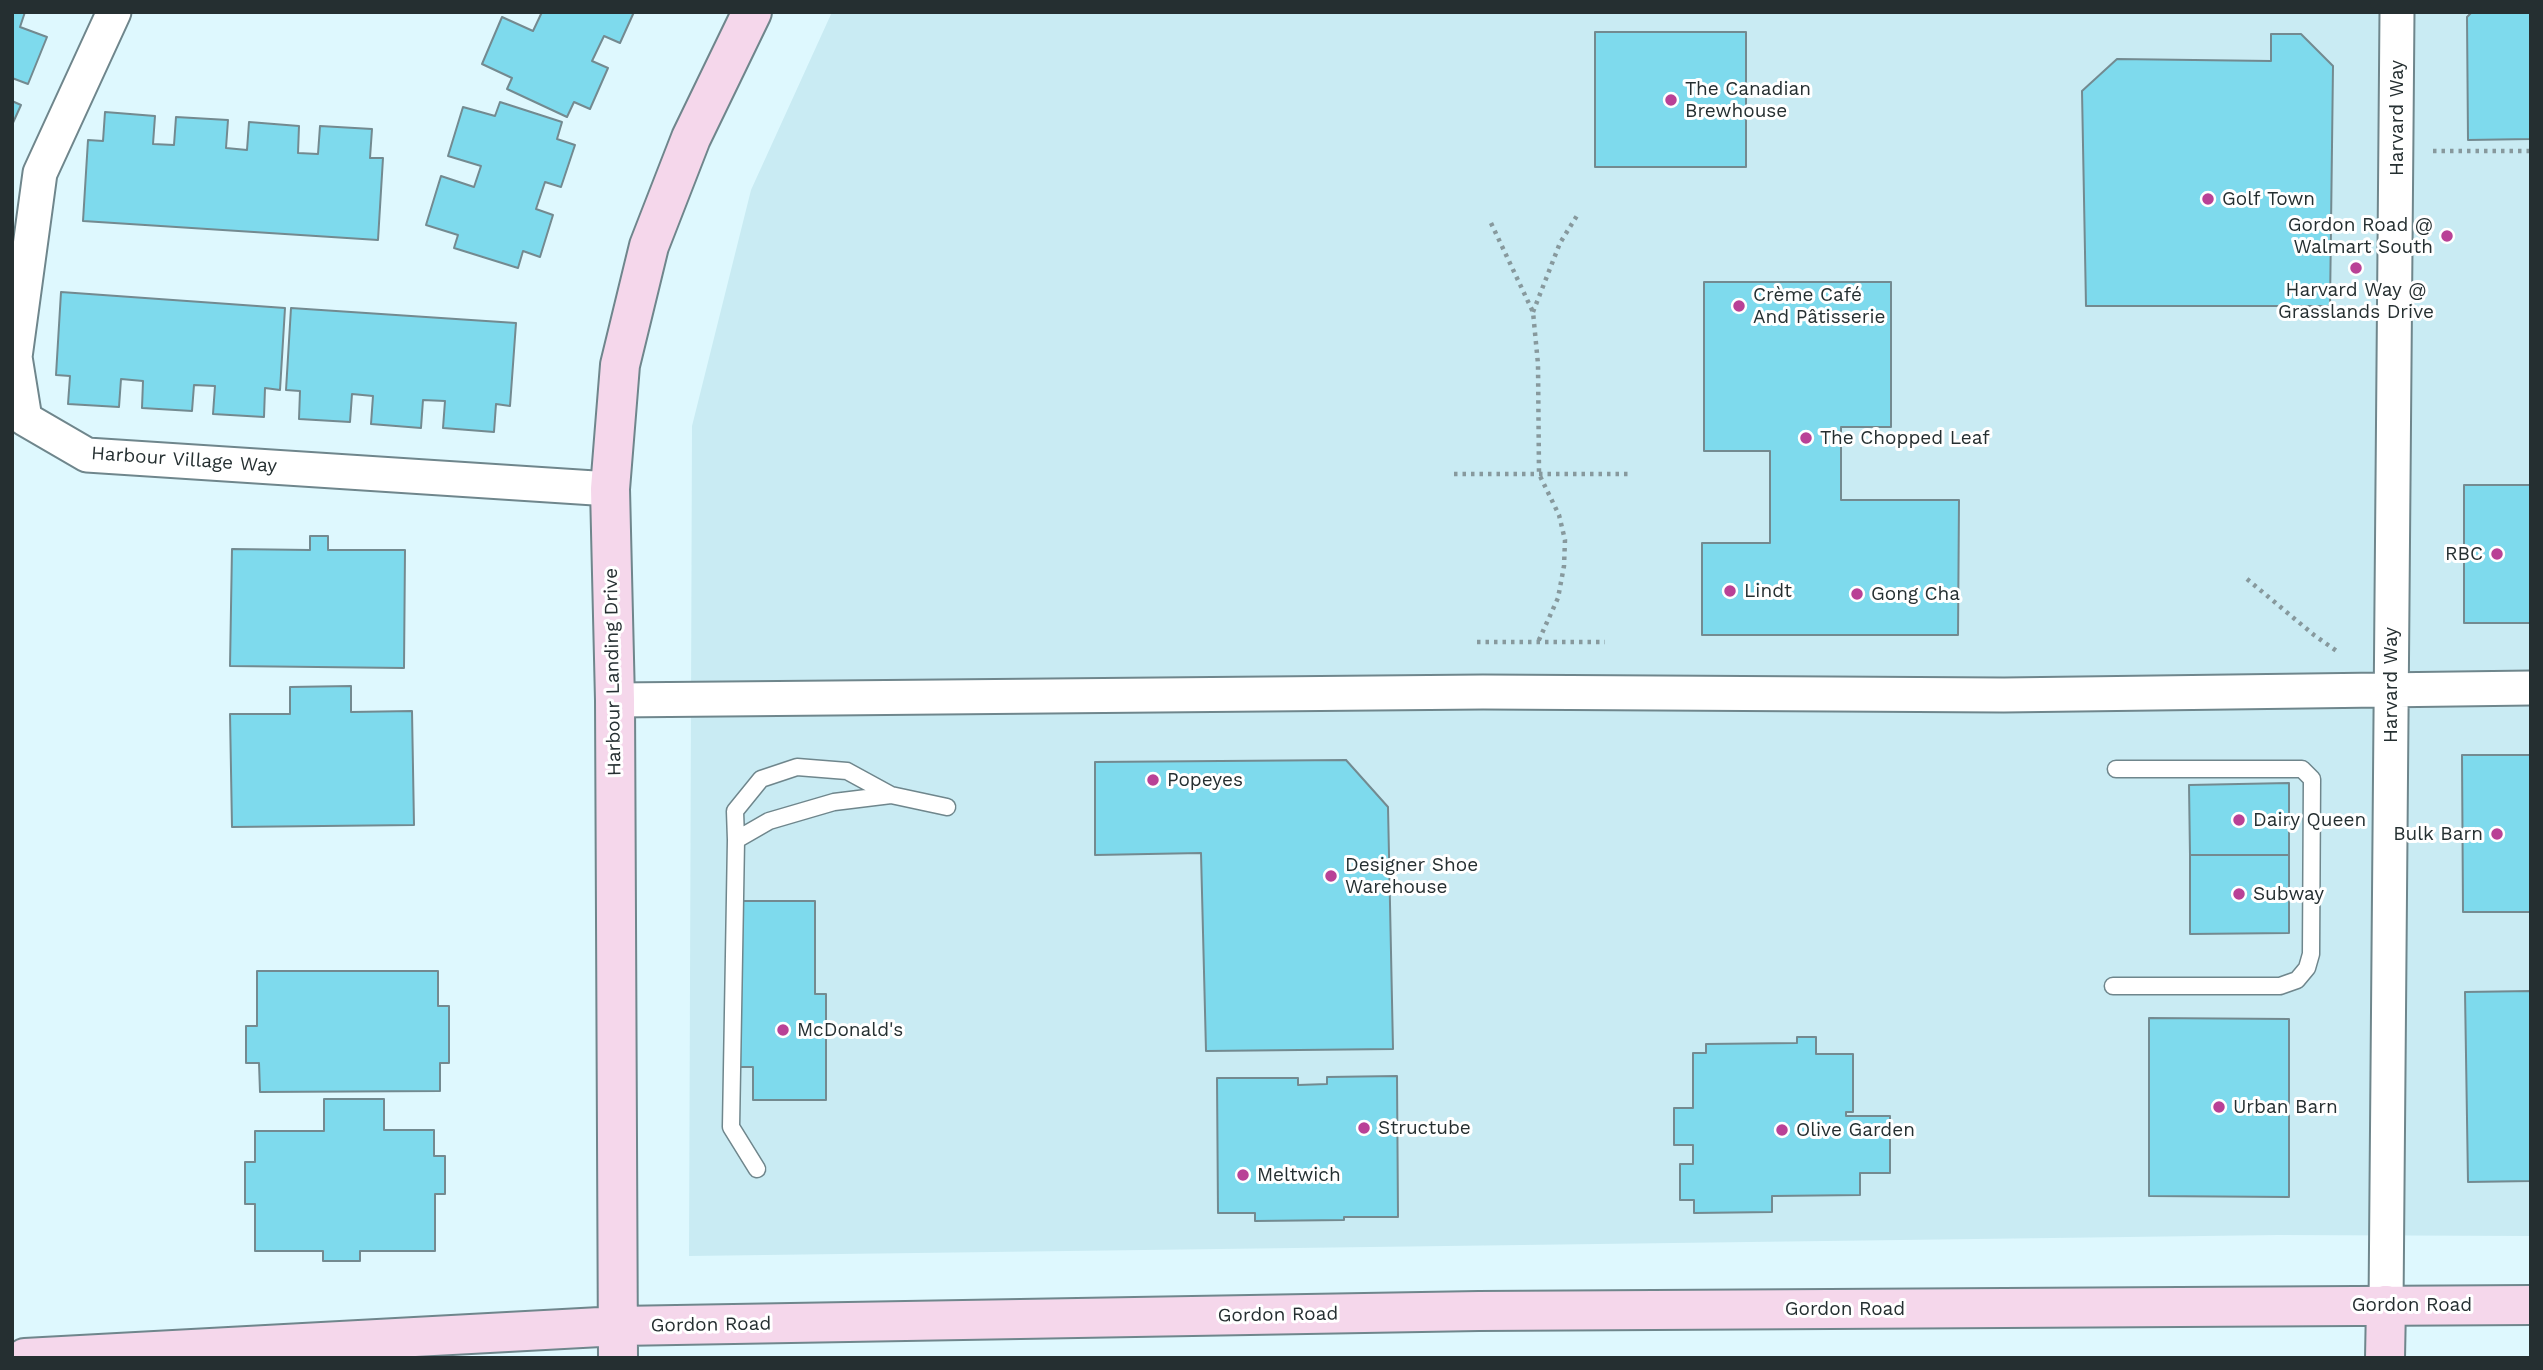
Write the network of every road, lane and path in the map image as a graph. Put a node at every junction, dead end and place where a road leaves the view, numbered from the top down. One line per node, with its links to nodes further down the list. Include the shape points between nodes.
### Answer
1 (114, 12): 12 (street, Harbour Village Way, via 40,173 15,357 25,419 87,455)
2 (752, 12): 12 (main road, Harbour Landing Drive, via 691,138 649,246 620,365)
3 (2397, 12): 4 (street, Harvard Way)
4 (2397, 151): 5 (path); 18 (street, Harvard Way)
5 (2531, 151)
6 (1578, 214): 8 (path, via 1560,243)
7 (1491, 223): 8 (path)
8 (1533, 312): 10 (path)
9 (1454, 474): 10 (path)
10 (1539, 474): 11 (path); 15 (path, via 1559,515 1565,540 1558,598)
11 (1632, 474)
12 (610, 489): 19 (main road, Harbour Landing Drive)
13 (2248, 579): 18 (path, via 2314,635)
14 (1477, 642): 15 (path)
15 (1538, 642): 16 (path)
16 (1605, 642)
17 (2531, 688): 18 (street)
18 (2390, 689): 19 (street, via 2004,695 1469,692); 26 (street, Harvard Way)
19 (615, 700): 28 (main road, Harbour Landing Drive)
20 (2116, 769): 24 (lane, via 2302,769 2312,779 2311,954 2297,980 2280,986)
21 (891, 795): 22 (lane); 23 (lane, via 834,802 769,821); 23 (lane, via 847,771 797,767 761,779 736,811)
22 (947, 807)
23 (736, 840): 25 (lane, via 731,1127)
24 (2113, 986)
25 (757, 1170)
26 (2386, 1305): 27 (main road, Gordon Road); 28 (main road, Gordon Road, via 1479,1311); 30 (main road, Harvard Way)
27 (2531, 1305)
28 (618, 1342): 29 (main road, Gordon Road)
29 (25, 1358)
30 (2385, 1358)

